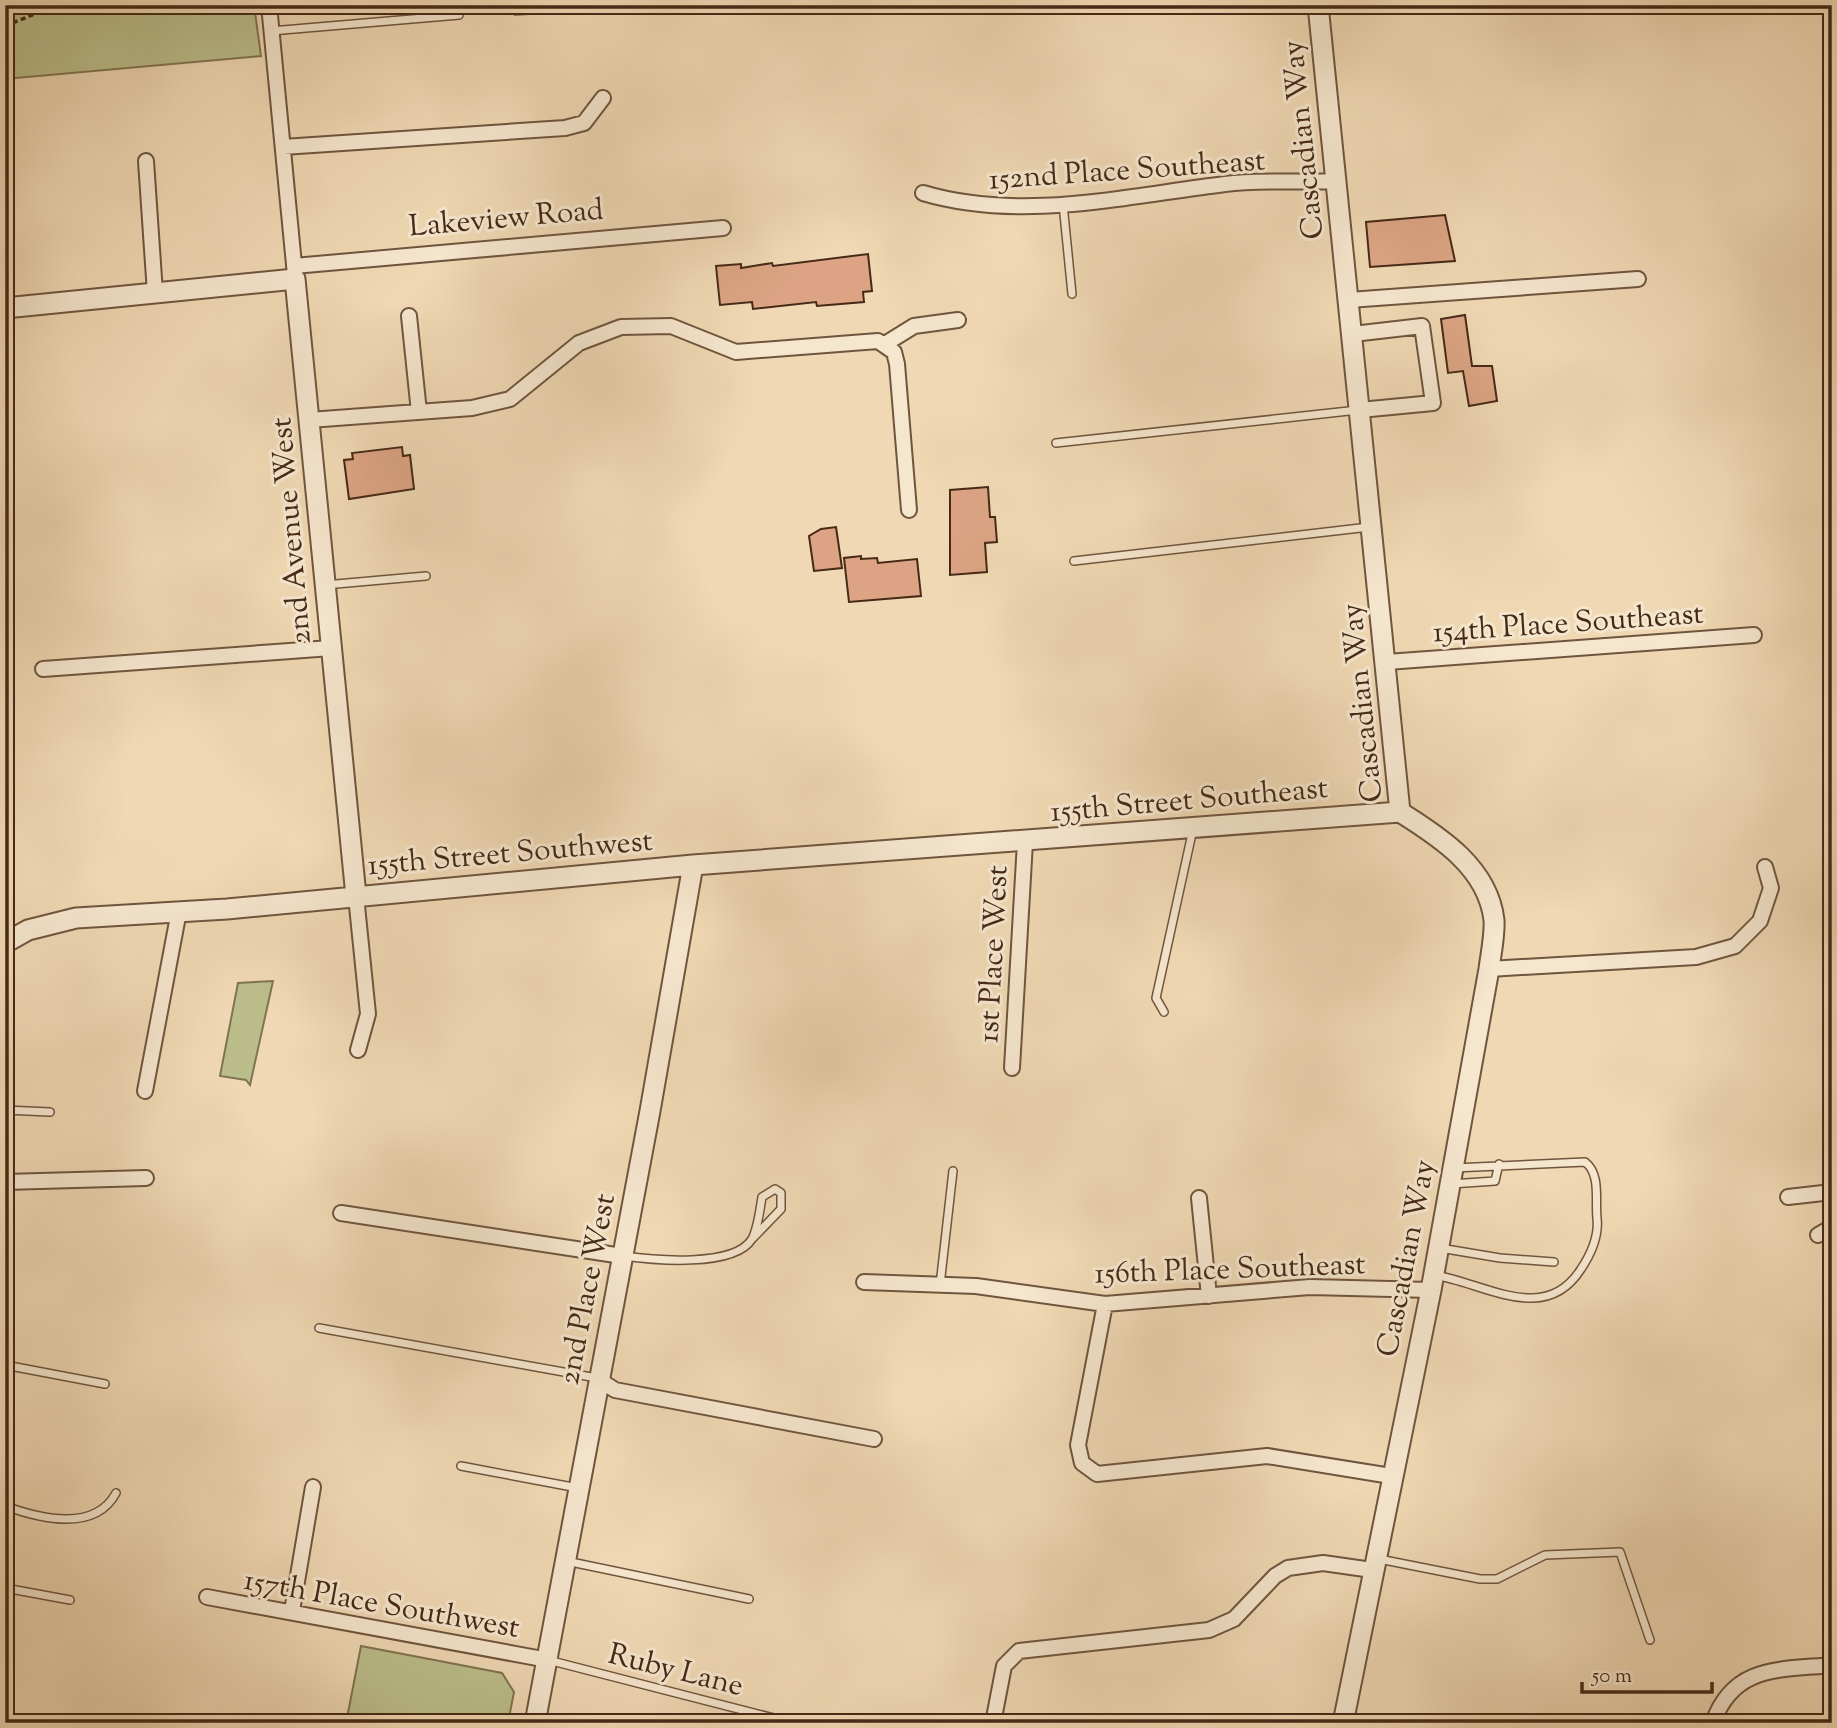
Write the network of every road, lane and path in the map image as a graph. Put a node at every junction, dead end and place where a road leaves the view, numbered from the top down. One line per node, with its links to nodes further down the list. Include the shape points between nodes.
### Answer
1 (57, 5): 8 (path)
2 (190, 5): 6 (path, via 209,12)
3 (907, 5): 5 (street)
4 (1318, 5): 13 (street, Cascadian Way)
5 (896, 6)
6 (269, 8): 9 (street, 2nd Avenue West)
7 (458, 15): 9 (lane)
8 (5, 26)
9 (271, 31): 11 (street, 2nd Avenue West)
10 (603, 98): 11 (street, via 584,123 565,128)
11 (283, 147): 17 (street, 2nd Avenue West)
12 (146, 161): 19 (street)
13 (1337, 181): 15 (street, 152nd Place Southeast, via 1228,183); 21 (street, Cascadian Way)
14 (923, 193): 15 (street, 152nd Place Southeast, via 988,207)
15 (1063, 204): 20 (lane)
16 (723, 228): 17 (street, Lakeview Road)
17 (295, 273): 19 (street, Lakeview Road); 29 (street, 2nd Avenue West)
18 (1638, 279): 21 (street)
19 (155, 293): 22 (street, Lakeview Road)
20 (1072, 294)
21 (1349, 300): 25 (street, Cascadian Way)
22 (5, 308)
23 (409, 316): 28 (street)
24 (958, 320): 26 (street, via 914,326)
25 (1353, 334): 27 (street, Cascadian Way); 27 (street, via 1422,326 1433,403)
26 (885, 344): 28 (street, via 736,352 671,326 621,327 579,344 510,399 472,408); 31 (street, via 897,363)
27 (1360, 410): 30 (lane); 32 (street, Cascadian Way)
28 (419, 412): 29 (street)
29 (309, 420): 35 (street, 2nd Avenue West)
30 (1056, 443)
31 (909, 510)
32 (1373, 527): 33 (lane); 38 (street, Cascadian Way)
33 (1074, 561)
34 (426, 576): 35 (lane)
35 (325, 585): 37 (street, 2nd Avenue West)
36 (1754, 635): 38 (street, 154th Place Southeast)
37 (331, 648): 39 (street); 45 (street, 2nd Avenue West)
38 (1387, 662): 40 (street, Cascadian Way)
39 (43, 669)
40 (1400, 812): 41 (street, 155th Street Southeast); 48 (street, Cascadian Way, via 1446,841 1470,867 1490,902 1494,921)
41 (1193, 828): 42 (street, 155th Street Southeast); 49 (lane, via 1156,998)
42 (1025, 842): 43 (street, 155th Street Southwest); 51 (street, 1st Place West)
43 (693, 865): 45 (street, 155th Street Southwest); 68 (street, 2nd Place West)
44 (1765, 867): 48 (street, via 1771,888 1760,922 1735,946 1696,957)
45 (356, 896): 46 (street, 155th Street Southwest); 50 (street, 2nd Avenue West, via 368,1014)
46 (179, 911): 47 (street, 155th Street Southwest, via 76,918 28,930); 52 (street)
47 (5, 943)
48 (1489, 969): 57 (street, Cascadian Way)
49 (1164, 1012)
50 (358, 1050)
51 (1012, 1068)
52 (145, 1091)
53 (5, 1110): 54 (lane)
54 (50, 1112)
55 (1499, 1164): 57 (lane); 57 (lane, via 1495,1181); 71 (lane, via 1578,1160 1591,1167 1598,1229 1586,1261 1556,1294 1527,1300)
56 (953, 1171): 72 (lane)
57 (1452, 1176): 67 (street, Cascadian Way)
58 (146, 1178): 59 (street)
59 (5, 1182)
60 (1832, 1192): 61 (street)
61 (1788, 1197)
62 (1199, 1198): 73 (street)
63 (341, 1213): 68 (street)
64 (1832, 1227): 65 (street)
65 (1818, 1235)
66 (752, 1238): 66 (lane, via 762,1197 775,1189 781,1193 781,1209); 68 (lane, via 729,1256)
67 (1439, 1248): 69 (lane); 71 (street, Cascadian Way)
68 (622, 1256): 77 (street, 2nd Place West)
69 (1554, 1262)
70 (864, 1282): 72 (street, 156th Place Southeast)
71 (1433, 1283): 73 (street, 156th Place Southeast); 81 (street, Cascadian Way)
72 (940, 1285): 74 (street, 156th Place Southeast)
73 (1209, 1296): 74 (street, 156th Place Southeast)
74 (1105, 1304): 81 (street, via 1078,1445 1082,1463 1097,1474 1267,1456)
75 (318, 1328): 77 (lane)
76 (5, 1365): 78 (lane)
77 (598, 1378): 79 (street, via 615,1390); 83 (street, 2nd Place West)
78 (105, 1384)
79 (874, 1439)
80 (461, 1466): 83 (lane)
81 (1391, 1476): 87 (street, Cascadian Way)
82 (313, 1487): 92 (street)
83 (579, 1488): 86 (street, 2nd Place West)
84 (116, 1493): 85 (lane, via 102,1512 82,1519)
85 (5, 1506)
86 (565, 1560): 90 (lane); 94 (street, 2nd Place West)
87 (1373, 1564): 93 (lane, via 1497,1579 1545,1555 1620,1552); 98 (street, via 1297,1565 1275,1576 1234,1619 1218,1628 1025,1649 1004,1666); 99 (street, Cascadian Way)
88 (5, 1588): 91 (lane)
89 (207, 1597): 92 (street, 157th Place Southwest)
90 (749, 1599)
91 (70, 1600)
92 (292, 1611): 94 (street, 157th Place Southwest)
93 (1650, 1640)
94 (548, 1660): 96 (street, 2nd Place West); 97 (lane, Ruby Lane)
95 (1832, 1665): 100 (street, via 1747,1678 1729,1691)
96 (534, 1723)
97 (793, 1723)
98 (993, 1723)
99 (1343, 1723)
100 (1713, 1723)

